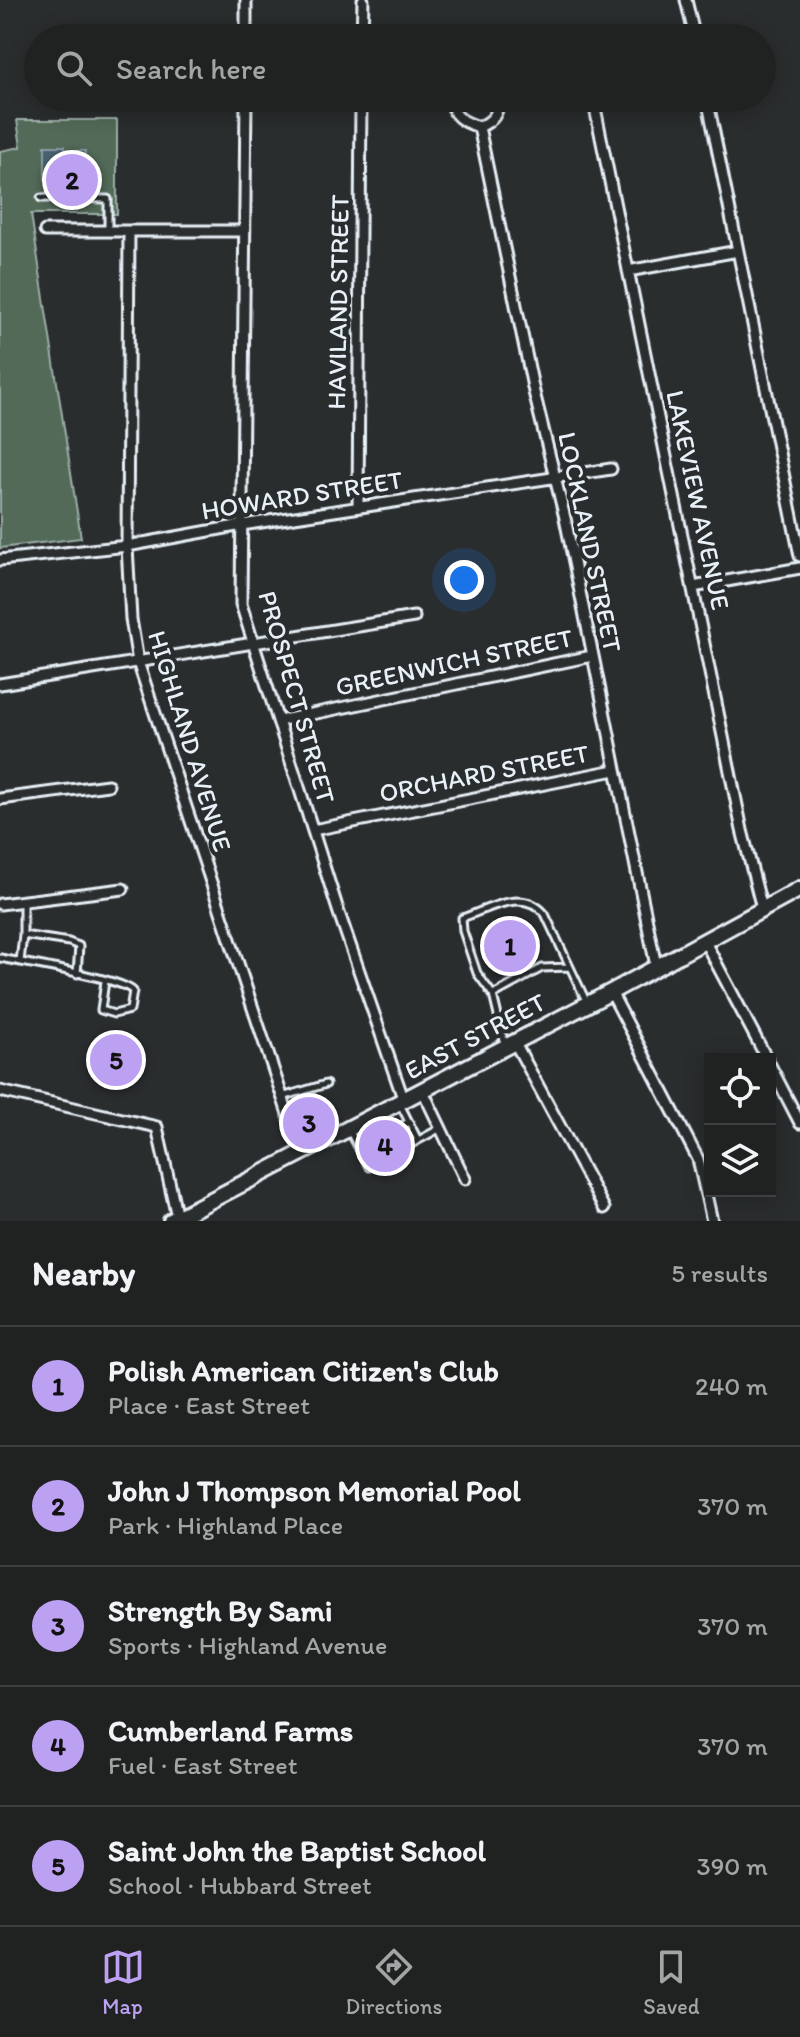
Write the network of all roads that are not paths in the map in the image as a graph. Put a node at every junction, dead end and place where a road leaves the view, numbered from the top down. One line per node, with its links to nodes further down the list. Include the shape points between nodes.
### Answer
1 (246, 0): 4 (street)
2 (363, 0): 5 (street)
3 (686, 0): 6 (street)
4 (246, 24)
5 (362, 24)
6 (692, 24)
7 (246, 112): 18 (street, PROSPECT STREET)
8 (361, 112): 23 (street, HAVILAND STREET)
9 (455, 112): 13 (street)
10 (496, 112): 13 (street)
11 (596, 112): 20 (street, LAKEVIEW AVENUE)
12 (710, 112): 19 (street)
13 (479, 127): 22 (street, LOCKLAND STREET)
14 (41, 198): 16 (lane, via 108,199)
15 (45, 231): 16 (street)
16 (108, 231): 17 (street)
17 (129, 231): 18 (street); 25 (street, HIGHLAND AVENUE)
18 (244, 231): 24 (street, PROSPECT STREET)
19 (738, 251): 20 (street); 26 (street)
20 (628, 271): 29 (street, LAKEVIEW AVENUE)
21 (611, 469): 22 (street, HOWARD STREET)
22 (556, 477): 23 (street, HOWARD STREET); 32 (street, LOCKLAND STREET)
23 (358, 507): 24 (street, HOWARD STREET)
24 (242, 525): 25 (street, HOWARD STREET); 31 (street, PROSPECT STREET, via 241,604)
25 (127, 546): 27 (street, HOWARD STREET); 33 (street, HIGHLAND AVENUE)
26 (800, 556)
27 (0, 560)
28 (800, 568): 29 (street)
29 (693, 587): 44 (street, LAKEVIEW AVENUE)
30 (414, 617): 31 (street)
31 (253, 643): 33 (street); 35 (street, PROSPECT STREET)
32 (592, 656): 35 (street, GREENWICH STREET); 36 (street, LOCKLAND STREET)
33 (138, 662): 34 (street); 62 (street, HIGHLAND AVENUE)
34 (0, 684)
35 (278, 721): 39 (street, PROSPECT STREET)
36 (615, 770): 39 (street, ORCHARD STREET); 49 (street, LOCKLAND STREET)
37 (108, 785): 38 (street)
38 (0, 799)
39 (313, 830): 63 (street, PROSPECT STREET)
40 (123, 889): 42 (street)
41 (800, 889): 44 (main road, EAST STREET)
42 (23, 901): 43 (street); 45 (lane)
43 (0, 904)
44 (762, 909): 46 (main road, EAST STREET)
45 (23, 935): 48 (lane); 51 (lane, via 79,946)
46 (704, 940): 49 (main road, EAST STREET); 57 (street)
47 (0, 958): 48 (lane)
48 (20, 962): 51 (lane)
49 (656, 966): 53 (main road, EAST STREET)
50 (570, 967): 54 (lane, via 542,968); 54 (lane, via 545,914 530,901 504,903 462,918 477,973); 55 (lane)
51 (77, 974): 52 (lane)
52 (105, 981): 52 (lane, via 101,1010 130,1010 133,991)
53 (611, 992): 55 (main road, EAST STREET); 74 (street, via 698,1159)
54 (493, 995): 56 (lane)
55 (588, 1004): 56 (main road, EAST STREET)
56 (510, 1044): 61 (main road, EAST STREET); 72 (street)
57 (764, 1053)
58 (776, 1077): 65 (street)
59 (326, 1084): 62 (lane)
60 (0, 1091): 73 (street, via 157,1127)
61 (423, 1091): 63 (main road, EAST STREET); 67 (street)
62 (281, 1097): 70 (street, HIGHLAND AVENUE)
63 (402, 1102): 64 (lane); 66 (main road, EAST STREET)
64 (409, 1122): 68 (lane); 69 (lane)
65 (800, 1123)
66 (349, 1129): 69 (lane); 70 (main road, EAST STREET)
67 (439, 1129): 68 (lane); 71 (street)
68 (418, 1140): 69 (lane, via 369,1167)
69 (359, 1149)
70 (301, 1153): 73 (main road, EAST STREET)
71 (465, 1179)
72 (604, 1208)
73 (174, 1219)
74 (712, 1221)

